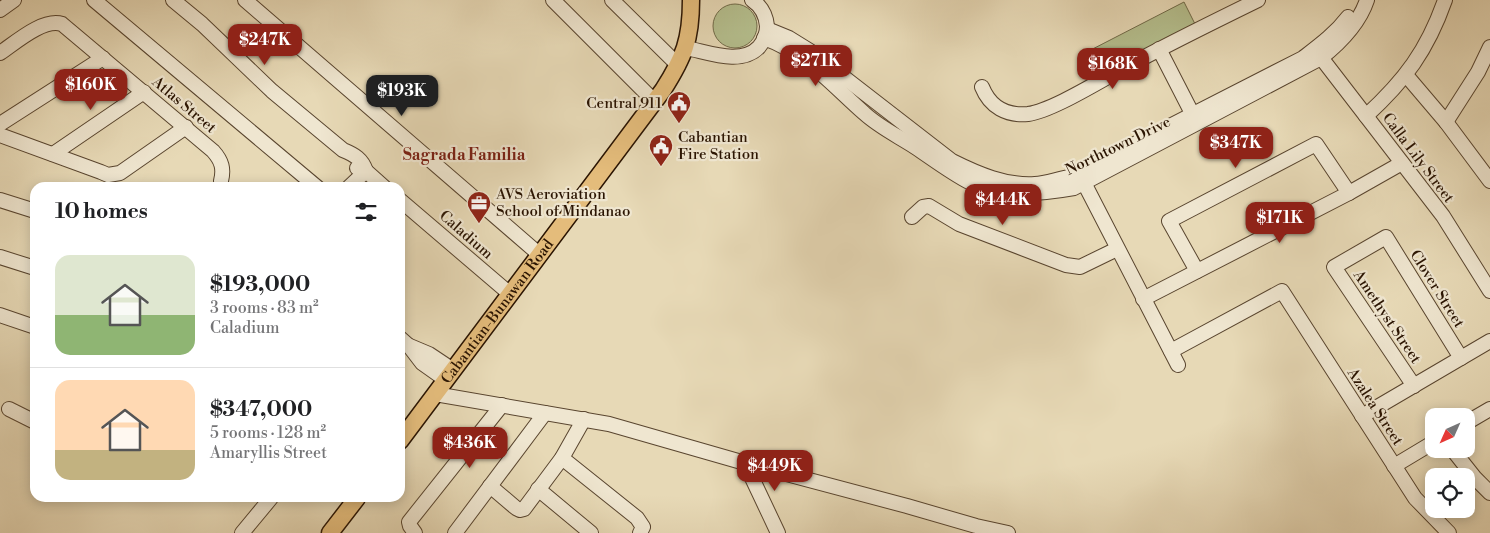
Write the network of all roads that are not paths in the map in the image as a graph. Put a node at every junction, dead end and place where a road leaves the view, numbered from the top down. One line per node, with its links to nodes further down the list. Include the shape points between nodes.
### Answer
1 (14, 0): 13 (street)
2 (94, 0): 38 (street)
3 (173, 0): 34 (street, via 272,91 343,150 363,162)
4 (246, 0): 48 (street)
5 (553, 0): 25 (street)
6 (612, 0): 21 (street)
7 (691, 0): 16 (main road, Cabantian-Bunawan Road)
8 (752, 0): 14 (street, via 764,14)
9 (1258, 0): 17 (street)
10 (1357, 0): 19 (street, Northtown Drive, via 1349,16)
11 (1366, 0): 19 (street, Northtown Drive, via 1357,21 1345,36)
12 (1445, 0): 22 (street, via 1428,41)
13 (0, 10)
14 (766, 33): 16 (street, via 757,49 746,56); 35 (street, Northtown Drive, via 795,47 952,161 975,173 1013,183 1034,184)
15 (1490, 47): 28 (street)
16 (686, 48): 21 (main road, Cabantian-Bunawan Road)
17 (1159, 49): 23 (street, via 1071,96 1029,114 1006,112 996,107); 27 (street)
18 (0, 53): 20 (street, Atlas Street, via 53,22 62,24)
19 (1318, 54): 26 (street, Calla Lily Street); 27 (street, Northtown Drive, via 1303,58)
20 (103, 58): 24 (street, Atlas Street); 29 (street)
21 (678, 65): 25 (main road, Cabantian-Bunawan Road)
22 (1406, 75): 26 (street); 28 (street)
23 (982, 87)
24 (144, 92): 30 (street, Atlas Street); 32 (street)
25 (654, 102): 48 (main road, Cabantian-Bunawan Road)
26 (1366, 116): 33 (street, Calla Lily Street)
27 (1195, 119): 35 (street, Northtown Drive)
28 (1446, 122): 36 (street)
29 (0, 124)
30 (186, 127): 32 (street, via 126,170 114,174); 37 (street, Atlas Street, via 217,156 222,167)
31 (0, 135): 32 (street)
32 (53, 154)
33 (1402, 163): 41 (street); 52 (street, Calla Lily Street, via 1442,216)
34 (366, 171): 39 (street); 40 (street)
35 (1081, 177): 47 (street)
36 (1490, 181)
37 (220, 182)
38 (311, 182)
39 (354, 182)
40 (378, 182)
41 (1349, 193): 51 (street); 51 (street, via 1316,144 1230,188 1169,221)
42 (0, 200): 44 (street)
43 (405, 204): 53 (street, Caladium)
44 (30, 209)
45 (912, 217): 47 (street, via 923,207 930,206 964,226 1074,267 1086,265)
46 (1386, 237): 60 (street, Clover Street); 63 (street, Amethyst Street, via 1334,267)
47 (1117, 249): 54 (street)
48 (540, 255): 53 (main road, Cabantian-Bunawan Road)
49 (0, 257): 50 (street)
50 (30, 266)
51 (1197, 271): 54 (street)
52 (1490, 291)
53 (510, 294): 62 (main road, Cabantian-Bunawan Road)
54 (1143, 299): 59 (street)
55 (0, 316): 56 (street)
56 (30, 325)
57 (1490, 341): 60 (street)
58 (405, 342): 62 (street, via 429,354)
59 (1171, 351): 61 (street); 69 (street, Azalea Street, via 1282,291)
60 (1461, 358): 63 (street)
61 (1178, 365)
62 (449, 375): 64 (main road, Cabantian-Bunawan Road)
63 (1414, 386): 69 (street)
64 (435, 394): 65 (street); 73 (main road, Cabantian-Bunawan Road)
65 (502, 405): 68 (street); 86 (street, via 409,522)
66 (10, 409): 71 (street)
67 (1490, 409): 70 (street)
68 (544, 413): 72 (street); 79 (street)
69 (1362, 416): 78 (street, Azalea Street)
70 (1475, 418)
71 (30, 419)
72 (584, 419): 75 (street); 77 (street)
73 (405, 434)
74 (1425, 447): 78 (street)
75 (562, 458): 80 (street); 89 (street, via 637,518 643,527)
76 (1459, 458): 81 (street)
77 (745, 463): 90 (street); 91 (street)
78 (1394, 466): 92 (street, Azalea Street, via 1416,498)
79 (490, 486): 80 (street, via 520,510); 87 (street)
80 (538, 489): 88 (street)
81 (1490, 493)
82 (268, 502): 84 (street)
83 (354, 502): 85 (main road)
84 (242, 533)
85 (330, 533)
86 (415, 533)
87 (455, 533)
88 (591, 533)
89 (640, 533)
90 (778, 533)
91 (1008, 533)
92 (1449, 533)

